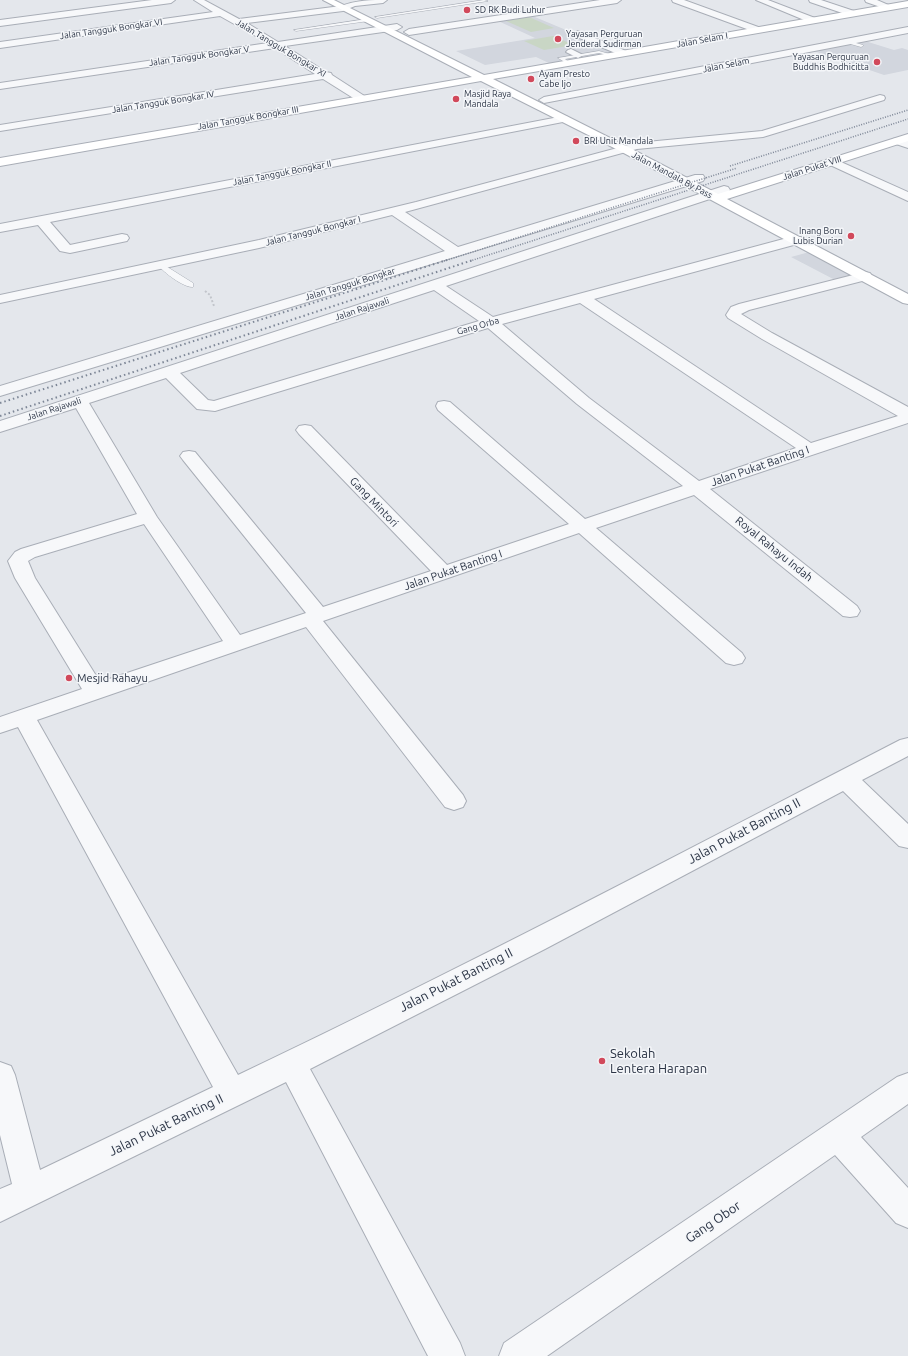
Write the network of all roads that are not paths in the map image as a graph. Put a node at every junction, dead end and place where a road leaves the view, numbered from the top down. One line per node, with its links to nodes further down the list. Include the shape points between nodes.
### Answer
1 (171, 0): 22 (street)
2 (198, 0): 17 (street, Jalan Tangguk Bongkar XI)
3 (327, 0): 13 (street, Jalan Mandala By Pass)
4 (383, 0): 14 (street)
5 (486, 0): 19 (lane)
6 (617, 0): 12 (street)
7 (676, 0): 26 (street)
8 (760, 0): 20 (street)
9 (813, 0): 18 (street)
10 (869, 0): 16 (street)
11 (899, 0): 15 (street)
12 (596, 1): 28 (street)
13 (343, 4): 14 (street); 19 (street, Jalan Mandala By Pass); 21 (street)
14 (352, 4): 19 (street, Jalan Mandala By Pass)
15 (908, 4): 16 (street, Jalan Selam I)
16 (889, 7): 18 (street, Jalan Selam I)
17 (223, 13): 21 (street, Jalan Tangguk Bongkar XI); 31 (street, Jalan Tangguk Bongkar VI)
18 (851, 14): 20 (street, Jalan Selam I)
19 (372, 18): 23 (street, Jalan Mandala By Pass); 24 (street, Jalan Mandala By Pass); 25 (lane)
20 (812, 20): 26 (street, Jalan Selam I)
21 (238, 22): 32 (street, Jalan Tangguk Bongkar XI)
22 (0, 23)
23 (397, 27): 24 (street, Jalan Tangguk Bongkar V); 28 (street, Jalan Mandala By Pass)
24 (385, 29): 32 (street, Jalan Tangguk Bongkar V); 39 (street, Jalan Mandala By Pass)
25 (296, 30)
26 (758, 30): 34 (street, Jalan Selam I)
27 (908, 30): 30 (street, Jalan Selam)
28 (409, 32): 38 (street, Jalan Mandala By Pass)
29 (578, 34): 34 (street)
30 (849, 42): 33 (lane); 43 (street, Jalan Selam)
31 (0, 45)
32 (277, 45): 37 (street, Jalan Tangguk Bongkar XI); 40 (street, Jalan Tangguk Bongkar V)
33 (861, 46)
34 (623, 53): 35 (street, Jalan Selam I)
35 (611, 56): 36 (street, Jalan Selam I); 36 (lane, via 601,52 560,58)
36 (568, 63): 38 (street, Jalan Selam I)
37 (327, 75): 42 (street, Jalan Tangguk Bongkar XI); 45 (street, Jalan Tangguk Bongkar IV)
38 (496, 76): 39 (street, Jalan Tangguk Bongkar III); 43 (street, Jalan Mandala By Pass)
39 (483, 78): 42 (street, Jalan Tangguk Bongkar III); 44 (street, Jalan Mandala By Pass)
40 (0, 86)
41 (880, 98): 48 (street, Jalan Tangguk Bongkar I, via 763,134)
42 (362, 99): 49 (street, Jalan Tangguk Bongkar III)
43 (544, 100): 48 (street, Jalan Mandala By Pass)
44 (564, 119): 48 (street, Jalan Mandala By Pass); 55 (street, Jalan Tangguk Bongkar II)
45 (0, 128)
46 (902, 139): 47 (street); 50 (street, Jalan Pukat VIII)
47 (908, 145)
48 (630, 148): 51 (street, Jalan Mandala By Pass); 54 (street, Jalan Tangguk Bongkar I)
49 (0, 162)
50 (832, 162): 52 (street, Jalan Pukat VIII); 53 (street)
51 (693, 180): 52 (street, Jalan Mandala By Pass); 59 (street, Jalan Tangguk Bongkar)
52 (721, 194): 58 (street, Jalan Mandala By Pass); 61 (street, Jalan Mandala By Pass); 64 (street, Jalan Rajawali)
53 (908, 197)
54 (394, 211): 59 (street); 60 (street, Jalan Tangguk Bongkar I)
55 (41, 220): 56 (street, Jalan Tangguk Bongkar II); 57 (street, via 64,248 70,249)
56 (0, 228)
57 (122, 238)
58 (796, 240): 62 (street, Jalan Mandala By Pass); 65 (street, Gang Orba)
59 (456, 252): 70 (street, Jalan Tangguk Bongkar)
60 (161, 265): 63 (lane); 66 (street, Jalan Tangguk Bongkar I)
61 (880, 272)
62 (865, 276): 67 (street, Jalan Mandala By Pass); 73 (street, via 744,307 733,314 766,336)
63 (190, 285)
64 (436, 285): 68 (street, Royal Rahayu Indah); 71 (street, Jalan Rajawali)
65 (583, 298): 68 (street, Gang Orba); 77 (street)
66 (0, 299)
67 (908, 300)
68 (491, 322): 69 (street, Gang Orba, via 215,406 203,404); 79 (street, Royal Rahayu Indah, via 583,402)
69 (172, 375)
70 (0, 391)
71 (80, 401): 75 (street, Jalan Rajawali); 80 (street)
72 (444, 406): 81 (street)
73 (908, 414)
74 (908, 418): 77 (street, Jalan Pukat Banting I)
75 (0, 427)
76 (306, 430): 82 (street, Gang Mintori)
77 (808, 449): 79 (street, Jalan Pukat Banting I)
78 (189, 456): 84 (street)
79 (697, 488): 81 (street, Jalan Pukat Banting I); 83 (street, Royal Rahayu Indah)
80 (148, 518): 85 (street); 87 (street, via 28,553 18,561)
81 (582, 526): 82 (street, Jalan Pukat Banting I); 86 (street)
82 (444, 573): 84 (street, Jalan Pukat Banting I)
83 (850, 611)
84 (314, 616): 85 (street, Jalan Pukat Banting I); 92 (street)
85 (235, 643): 87 (street, Jalan Pukat Banting I)
86 (734, 658)
87 (95, 692): 88 (street, Jalan Pukat Banting I)
88 (24, 716): 89 (street, Jalan Pukat Banting I); 97 (street)
89 (0, 725)
90 (908, 746): 91 (street, Jalan Pukat Banting II)
91 (845, 778): 93 (street); 94 (street, Jalan Pukat Banting II, via 535,941)
92 (454, 801)
93 (908, 839)
94 (292, 1064): 97 (street, Jalan Pukat Banting II); 102 (street)
95 (0, 1076): 99 (street)
96 (908, 1087): 98 (street, Gang Obor)
97 (232, 1093): 99 (street, Jalan Pukat Banting II)
98 (838, 1136): 101 (street); 103 (street, Gang Obor)
99 (30, 1191): 100 (street, Jalan Pukat Banting II)
100 (0, 1206)
101 (908, 1212)
102 (447, 1356)
103 (517, 1356)

